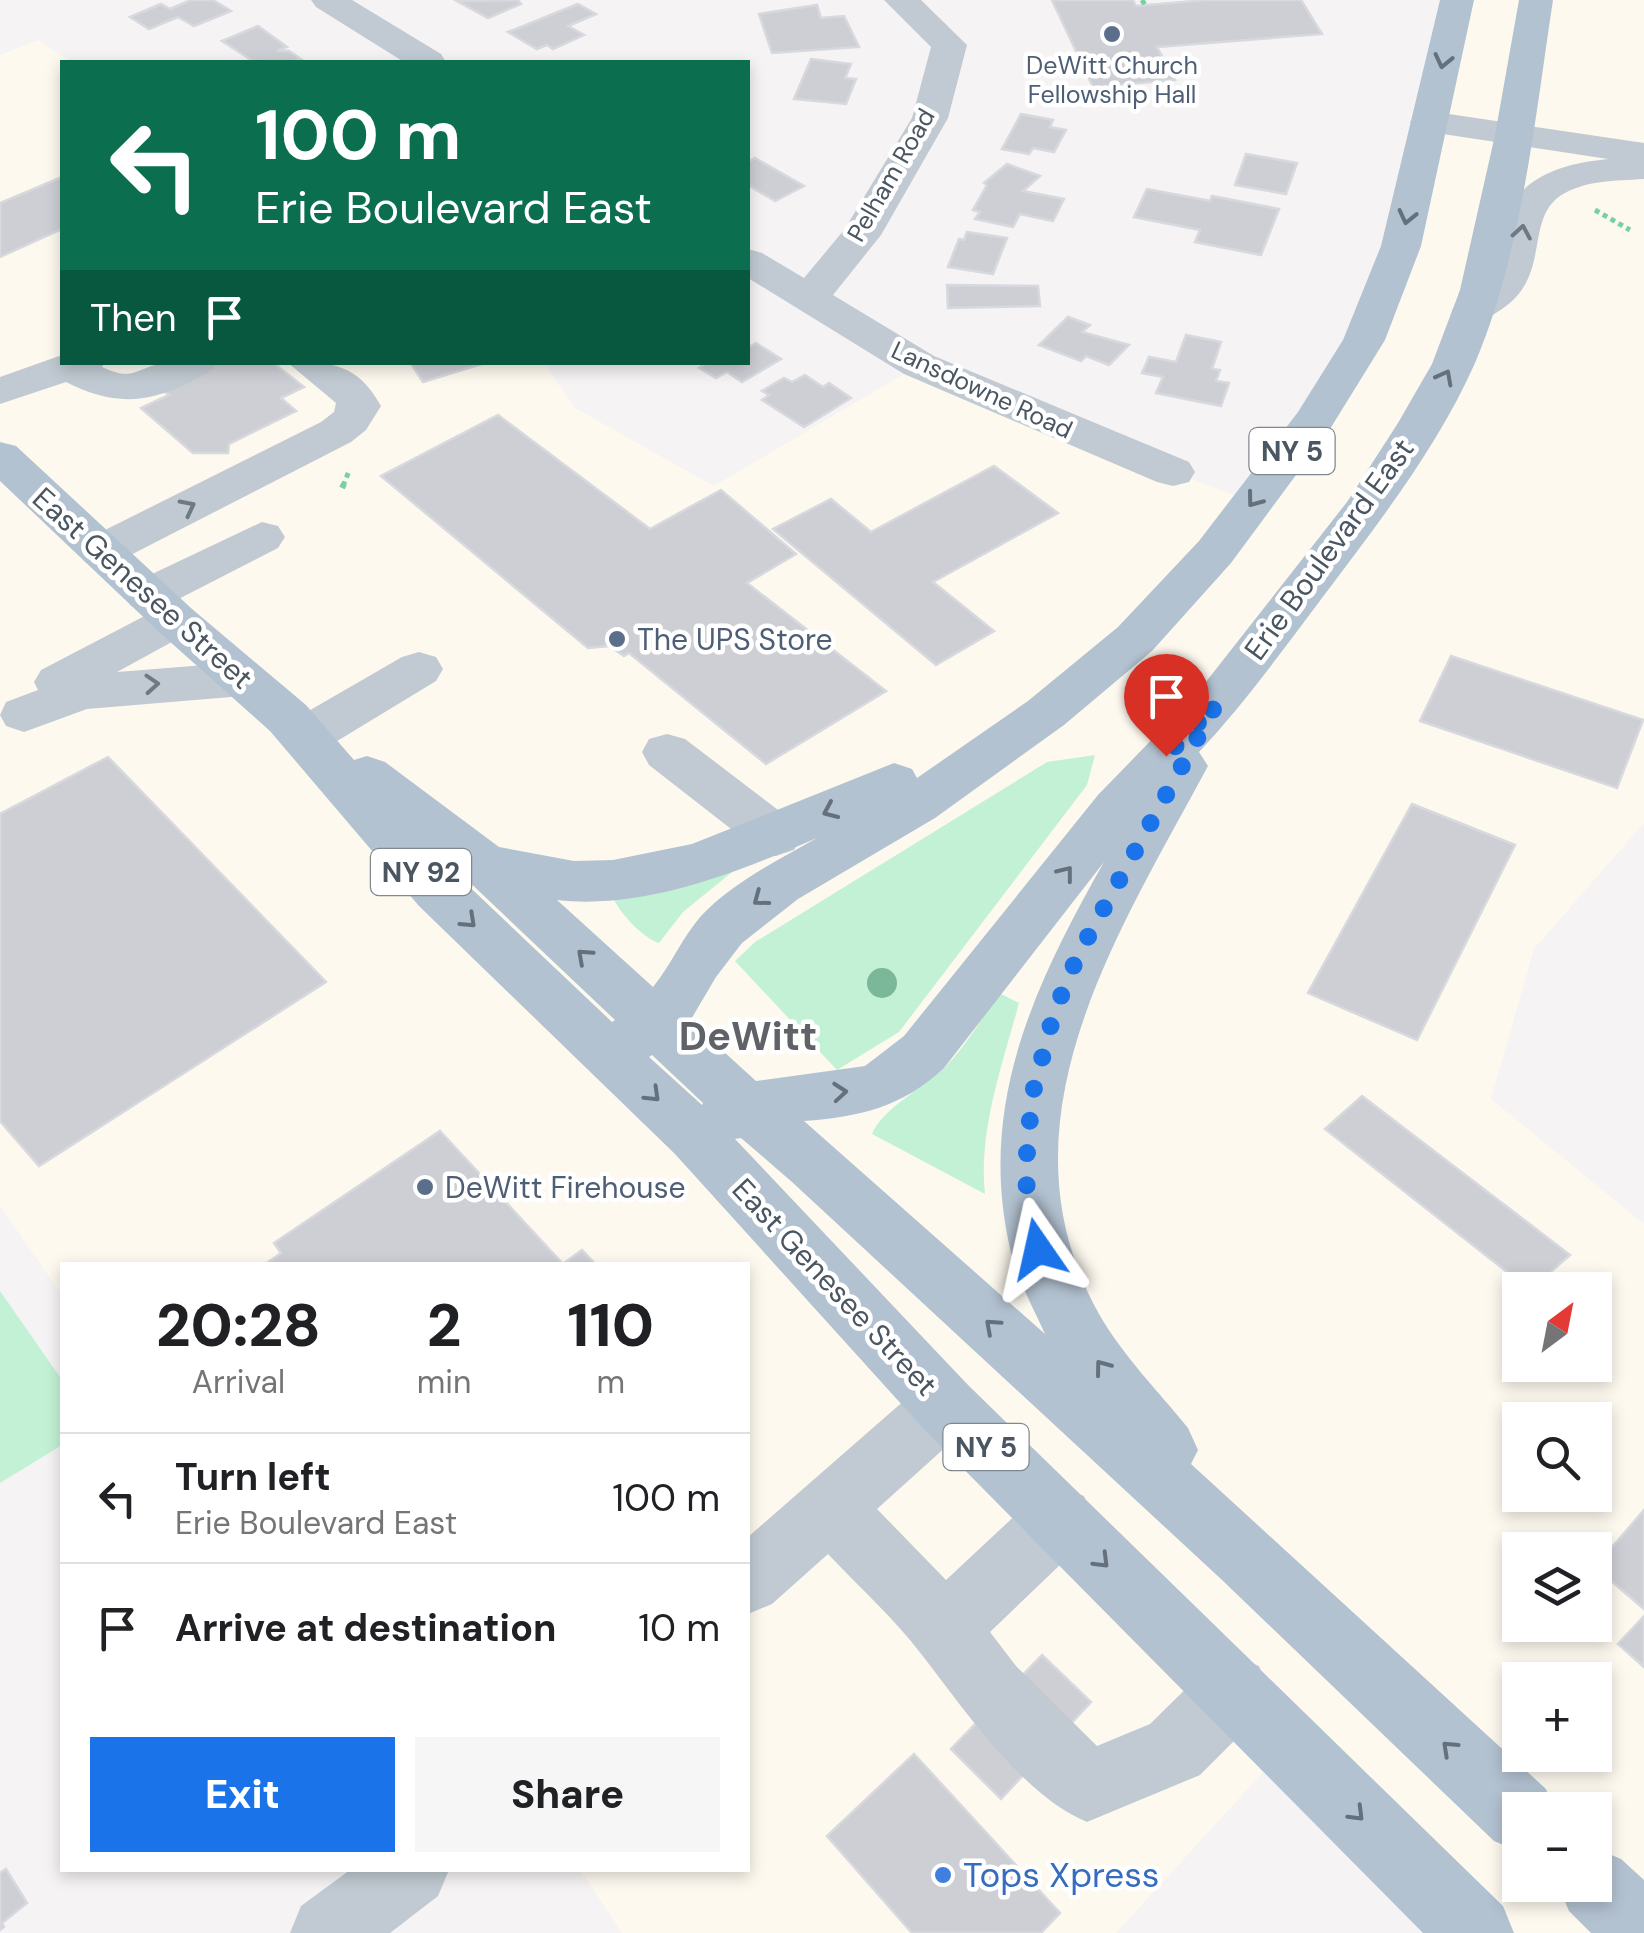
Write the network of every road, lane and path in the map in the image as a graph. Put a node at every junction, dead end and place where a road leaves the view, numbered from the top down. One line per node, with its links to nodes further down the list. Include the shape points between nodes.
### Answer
1 (328, 0): 7 (street)
2 (901, 0): 6 (street)
3 (953, 0): 6 (street, Pelham Road)
4 (1457, 0): 8 (main road, NY 5, one-way to 8)
5 (1536, 0): 9 (main road, Erie Boulevard East / NY 5)
6 (949, 46): 13 (street, Pelham Road, via 930,118 861,234)
7 (425, 60)
8 (1429, 122): 9 (street); 28 (main road, NY 5, one-way to 28, via 1400,246 1364,340 1316,420 1168,606)
9 (1514, 134): 10 (street); 14 (main road, Erie Boulevard East / NY 5)
10 (1644, 153)
11 (1644, 168): 14 (street, one-way to 11, via 1505,286 1526,212 1538,195 1577,176)
12 (750, 263): 13 (street, Lansdowne Road)
13 (808, 299): 21 (street, Lansdowne Road, via 918,365)
14 (1473, 310): 27 (main road, Erie Boulevard East / NY 5, one-way to 14, via 1363,512 1444,379)
15 (121, 365): 18 (street)
16 (190, 365): 18 (street, via 135,392 108,388)
17 (312, 365): 23 (street, one-way to 17, via 352,420 359,406 353,395)
18 (84, 371): 19 (street)
19 (0, 391)
20 (0, 456): 23 (main road, East Genesee Street / NY 92)
21 (1173, 472)
22 (262, 537): 24 (street)
23 (101, 552): 24 (main road, East Genesee Street / NY 92)
24 (161, 607): 26 (main road, East Genesee Street / NY 92); 26 (street, one-way to 26, via 40,691 24,714 82,692)
25 (418, 668): 29 (street)
26 (243, 679): 29 (main road, East Genesee Street / NY 92)
27 (1216, 704): 35 (main road, Erie Boulevard East / NY 5, one-way to 27, via 810,1094 870,1088 911,1064 1116,809); 39 (main road, NY 5, one-way to 27, via 1076,1332 1038,1249 1025,1176 1032,1096 1054,1013 1078,955)
28 (1046, 713): 31 (main road, one-way to 31); 33 (main road, NY 5, one-way to 33, via 917,805 742,912 706,948)
29 (299, 725): 32 (main road, East Genesee Street / NY 92); 34 (main road, East Genesee Street / NY 92, one-way to 34, via 438,892)
30 (667, 752): 31 (street)
31 (776, 836): 32 (main road, via 602,880 572,881)
32 (482, 862): 33 (main road, East Genesee Street / NY 92, one-way to 32)
33 (656, 1021): 34 (main road, NY 5); 35 (main road, East Genesee Street / NY 92)
34 (609, 1054): 35 (main road, East Genesee Street / NY 5, one-way to 35)
35 (720, 1122): 36 (main road, East Genesee Street / NY 5); 39 (main road, East Genesee Street / NY 92, one-way to 35, via 814,1164)
36 (945, 1406): 37 (street); 38 (main road, East Genesee Street / NY 5)
37 (830, 1508): 40 (street); 41 (street)
38 (1060, 1519): 41 (street); 42 (main road, East Genesee Street / NY 5, one-way to 42)
39 (1246, 1556): 43 (main road, East Genesee Street / NY 5, one-way to 39)
40 (750, 1580)
41 (945, 1628): 42 (street, via 991,1692 1087,1786 1175,1750)
42 (1234, 1691): 48 (main road, East Genesee Street / NY 5, one-way to 48)
43 (1502, 1798)
44 (409, 1872): 47 (street)
45 (1612, 1901): 46 (main road)
46 (1644, 1931)
47 (328, 1933)
48 (1476, 1933)

